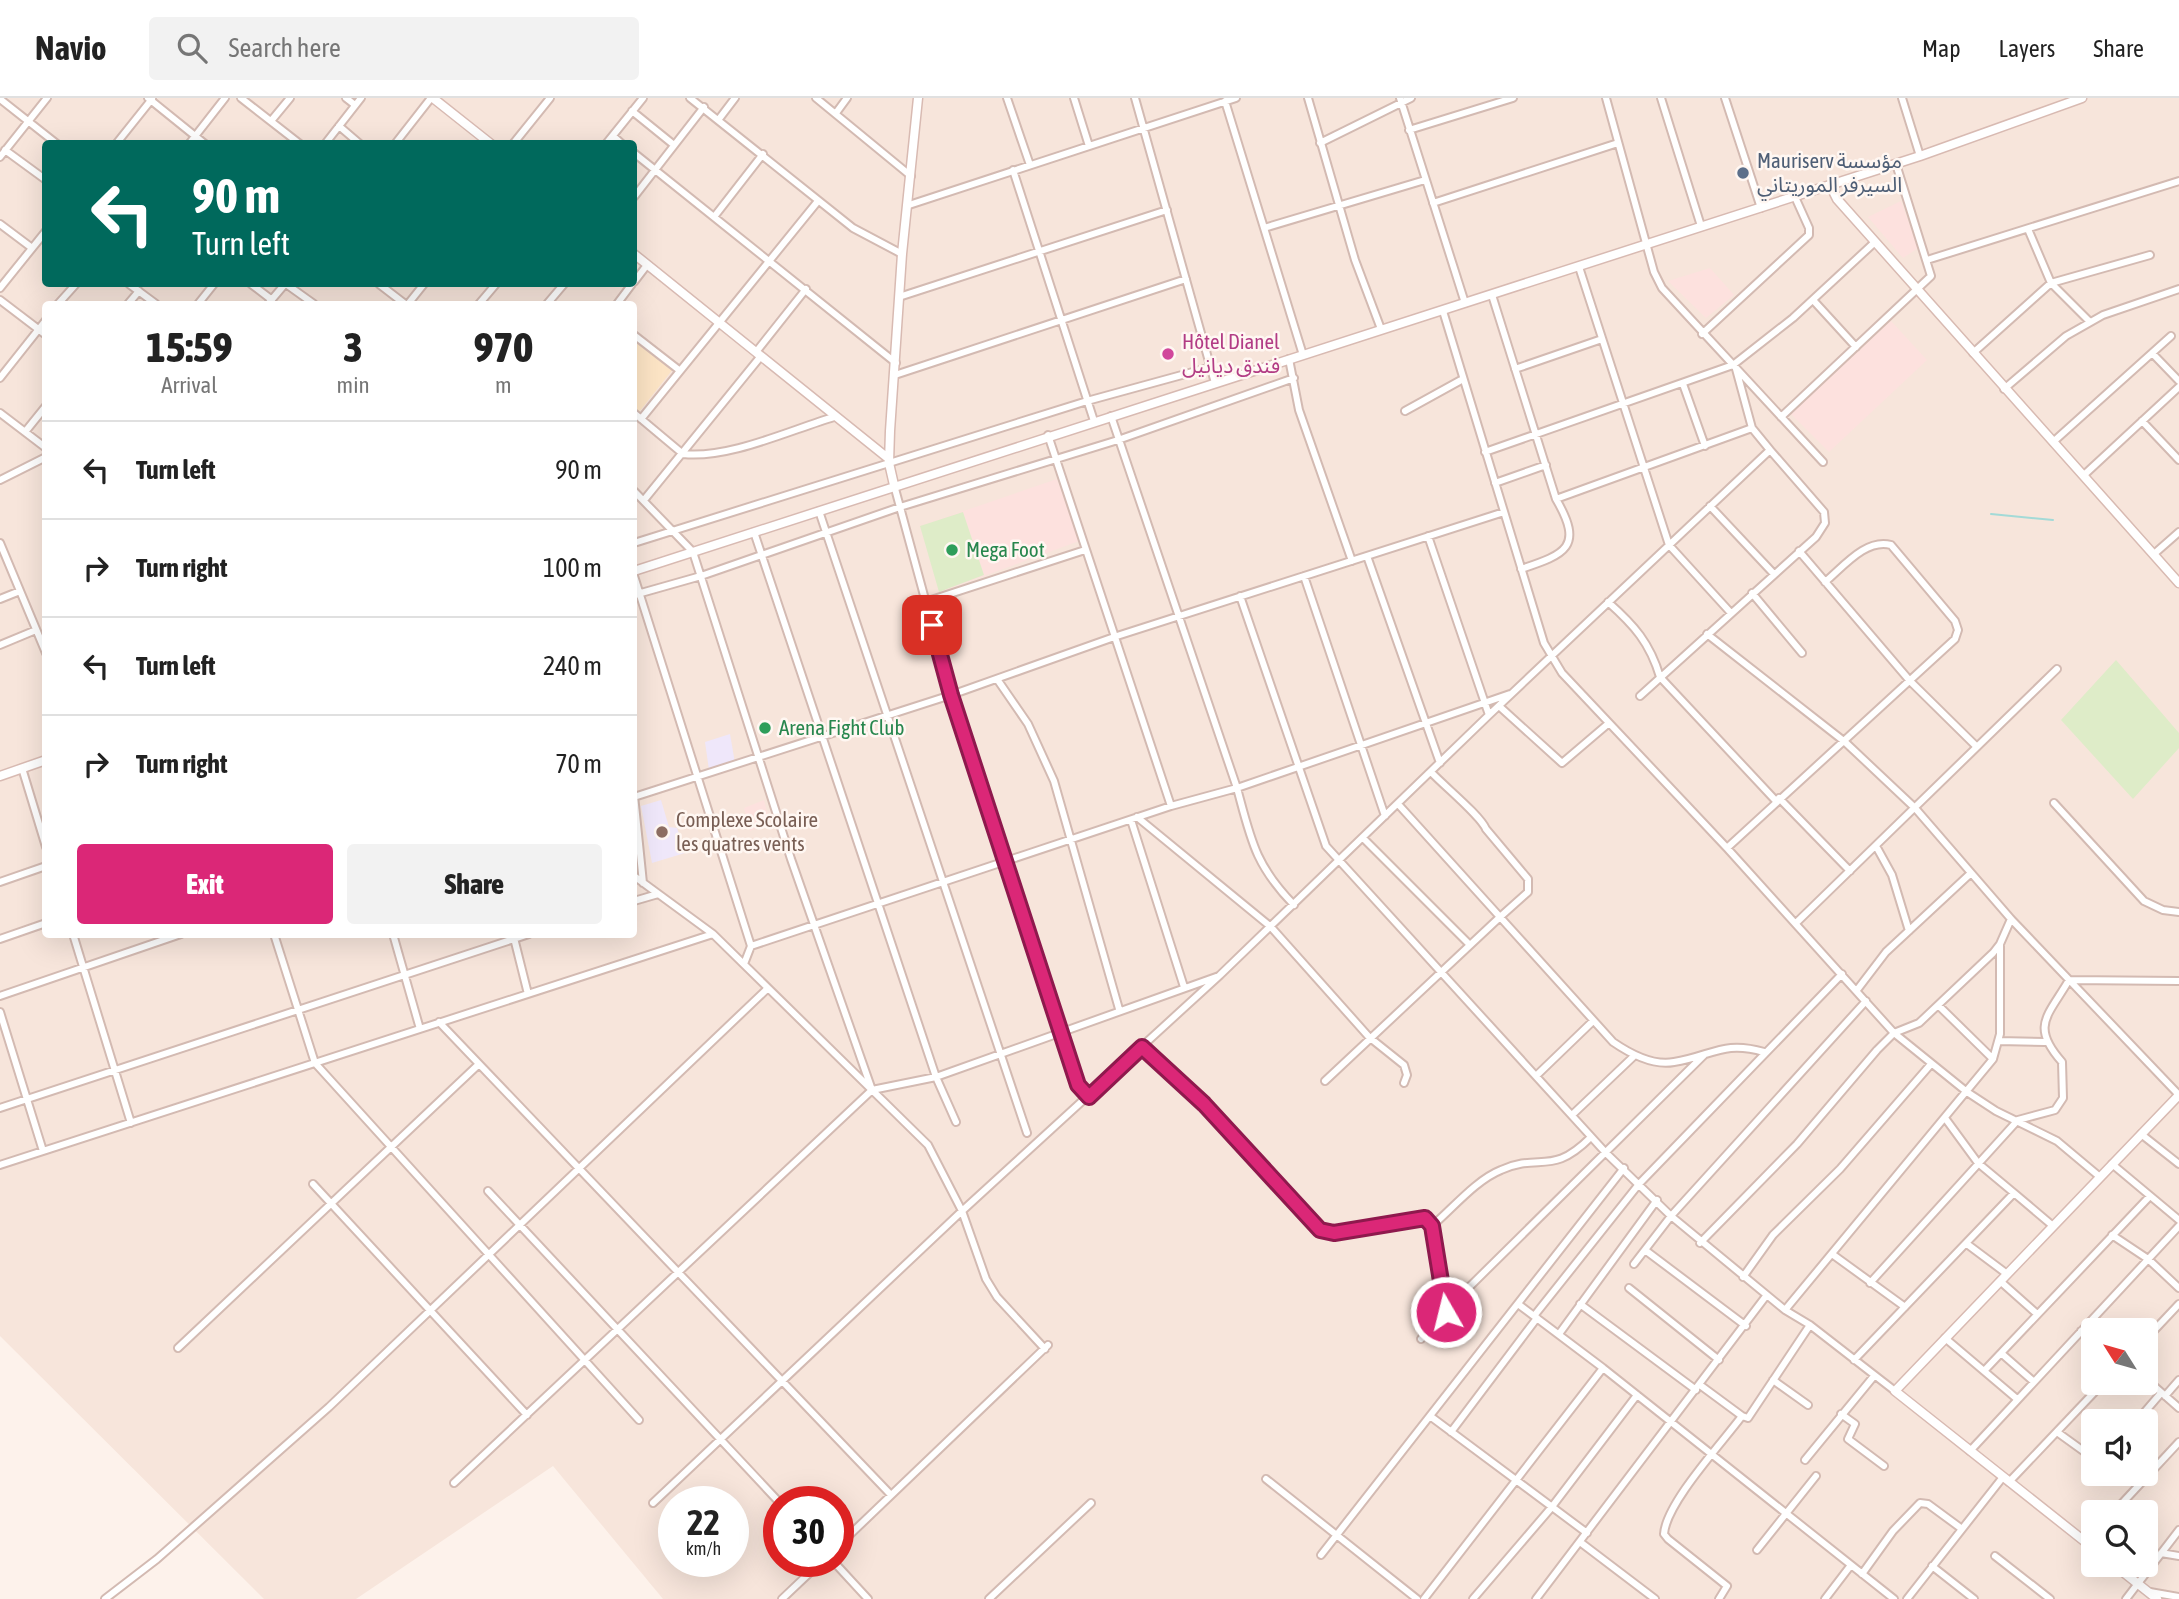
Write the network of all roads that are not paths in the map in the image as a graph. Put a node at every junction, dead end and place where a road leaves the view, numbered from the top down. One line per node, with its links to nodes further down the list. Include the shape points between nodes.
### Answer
1 (47, 98): 36 (street)
2 (225, 98): 41 (street)
3 (241, 98): 37 (street)
4 (290, 98): 37 (street)
5 (346, 98): 31 (street)
6 (361, 98): 31 (street)
7 (432, 98): 50 (street); 51 (street)
8 (550, 98): 52 (street)
9 (643, 98): 33 (street)
10 (690, 98): 32 (street)
11 (735, 98): 35 (street)
12 (816, 98): 34 (street)
13 (848, 98): 34 (street)
14 (918, 98): 68 (street)
15 (1007, 98): 65 (street)
16 (1074, 98): 58 (street)
17 (1135, 98): 39 (street)
18 (1236, 98): 29 (street)
19 (1308, 98): 56 (street)
20 (1411, 98): 30 (street)
21 (1513, 98): 40 (street)
22 (1606, 98): 55 (street)
23 (1661, 98): 83 (street)
24 (1725, 98): 79 (street)
25 (1902, 98): 62 (street)
26 (2082, 98): 62 (street)
27 (0, 99): 36 (street)
28 (150, 99): 41 (street); 44 (street)
29 (1225, 101): 39 (street); 84 (street)
30 (1401, 101): 40 (street); 56 (street)
31 (355, 105): 38 (street)
32 (704, 107): 35 (street); 57 (street)
33 (632, 111): 42 (street); 57 (street)
34 (836, 113): 68 (street)
35 (719, 119): 60 (street)
36 (28, 121): 43 (street); 59 (street)
37 (271, 121): 47 (street)
38 (339, 126): 48 (street); 49 (street)
39 (1145, 129): 58 (street); 80 (street)
40 (1409, 130): 70 (street)
41 (195, 136): 45 (street); 46 (street)
42 (612, 136): 53 (street); 54 (street)
43 (52, 140)
44 (119, 140)
45 (192, 140)
46 (200, 140)
47 (295, 140)
48 (328, 140)
49 (355, 140)
50 (399, 140)
51 (486, 140)
52 (516, 140)
53 (609, 140)
54 (617, 140)
55 (1618, 143): 76 (street); 88 (street)
56 (1320, 144): 78 (street)
57 (674, 145): 66 (street)
58 (1089, 146): 65 (street)
59 (5, 150): 63 (street); 69 (street)
60 (763, 154): 75 (street); 81 (street)
61 (637, 155): 66 (street)
62 (1920, 156): 64 (street)
63 (0, 157)
64 (1896, 164): 72 (street); 95 (street)
65 (1030, 165): 67 (street)
66 (655, 170): 73 (street); 81 (street)
67 (1013, 170): 77 (street); 90 (street)
68 (911, 176): 77 (street)
69 (42, 177)
70 (1425, 180): 76 (street); 78 (street)
71 (2179, 181): 85 (street)
72 (1830, 185): 74 (street); 87 (street)
73 (637, 193)
74 (1795, 197): 79 (street); 142 (street, via 1809,235)
75 (818, 201): 91 (street, via 853,228); 94 (street)
76 (1433, 203): 133 (street)
77 (909, 205): 91 (street)
78 (1339, 205): 84 (street); 140 (street)
79 (1761, 208): 83 (street)
80 (1167, 210): 90 (street); 99 (street)
81 (714, 217): 94 (street)
82 (0, 224): 89 (street)
83 (1701, 226): 88 (street)
84 (1264, 228): 150 (street)
85 (2028, 229): 95 (street); 100 (street)
86 (42, 236): 89 (street)
87 (1875, 242): 115 (street); 120 (street)
88 (1647, 245): 97 (street); 142 (street, via 1661,288)
89 (32, 248): 112 (street)
90 (1040, 252): 118 (street); 136 (street)
91 (902, 254): 118 (street)
92 (2150, 255): 100 (street)
93 (637, 257): 96 (street)
94 (769, 260): 113 (street); 135 (street)
95 (1927, 260): 115 (street, via 1931,276)
96 (647, 265): 98 (street); 135 (street)
97 (1579, 267): 117 (street); 145 (street)
98 (637, 278)
99 (1186, 279): 136 (street); 153 (street)
100 (2050, 283): 137 (street); 149 (street)
101 (73, 287): 121 (street)
102 (134, 287): 116 (street)
103 (212, 287): 124 (street)
104 (254, 287): 125 (street)
105 (283, 287): 126 (street)
106 (290, 287): 127 (street)
107 (383, 287): 128 (street)
108 (421, 287): 129 (street)
109 (493, 287): 130 (street)
110 (561, 287): 131 (street)
111 (630, 287): 132 (street)
112 (0, 288)
113 (806, 289): 148 (street); 152 (street)
114 (2179, 289): 137 (street)
115 (1917, 290): 146 (street); 149 (street)
116 (139, 291): 122 (street); 123 (street)
117 (1492, 295): 133 (street); 155 (street)
118 (902, 296): 152 (street)
119 (0, 300): 139 (street)
120 (1813, 300): 146 (street); 154 (street)
121 (61, 301)
122 (131, 301)
123 (152, 301)
124 (200, 301)
125 (269, 301)
126 (271, 301)
127 (310, 301)
128 (402, 301)
129 (409, 301)
130 (482, 301)
131 (550, 301)
132 (619, 301)
133 (1465, 303): 134 (street)
134 (1443, 311): 140 (street); 160 (street)
135 (718, 322): 148 (street); 156 (street)
136 (1062, 322): 157 (street); 166 (street)
137 (2090, 322): 165 (street, via 2066,336)
138 (42, 324): 139 (street)
139 (38, 329): 141 (street); 158 (street)
140 (1381, 329): 150 (street)
141 (42, 332)
142 (1702, 334): 154 (street)
143 (2171, 336): 147 (street)
144 (637, 337): 156 (street)
145 (1602, 339): 155 (street); 167 (street)
146 (1856, 347): 174 (street)
147 (2152, 353): 161 (street); 183 (street)
148 (759, 354): 173 (street); 188 (street)
149 (1973, 354): 165 (street)
150 (1303, 355): 151 (street)
151 (1289, 359): 159 (street); 162 (street)
152 (896, 363): 157 (street)
153 (1211, 367): 162 (street); 166 (street)
154 (1734, 367): 163 (street); 174 (street); 178 (street)
155 (1516, 369): 180 (street)
156 (679, 370): 175 (street)
157 (895, 375): 192 (street)
158 (0, 378)
159 (1294, 378): 182 (street); 221 (street, via 1299,410)
160 (1463, 379): 169 (street); 187 (street)
161 (2179, 381)
162 (1215, 383): 172 (street)
163 (1683, 384): 167 (street); 185 (street)
164 (2179, 387): 177 (street)
165 (2004, 389): 183 (street)
166 (1087, 401): 176 (street); 192 (street)
167 (1622, 404): 180 (street); 195 (street)
168 (42, 411): 179 (street)
169 (1405, 411)
170 (0, 413): 179 (street)
171 (637, 416): 175 (street)
172 (1111, 416): 176 (street); 182 (street)
173 (834, 417): 188 (street, via 721,452); 192 (street)
174 (1781, 417): 193 (street)
175 (641, 419): 188 (street)
176 (1094, 421): 181 (street)
177 (2142, 421): 191 (street); 196 (street)
178 (1752, 428): 185 (street); 186 (street)
179 (24, 432): 184 (street)
180 (1536, 434): 187 (street); 194 (street)
181 (1048, 435): 189 (street); 199 (street)
182 (1118, 440): 189 (street); 238 (street)
183 (2053, 442): 196 (street)
184 (42, 445)
185 (1705, 446): 195 (street)
186 (1770, 450): 203 (street); 216 (street, via 1824,512 1825,523)
187 (1485, 452): 198 (street)
188 (683, 454): 202 (street)
189 (1055, 458): 204 (street); 215 (street)
190 (42, 459): 197 (street)
191 (2179, 460)
192 (889, 461): 199 (street); 207 (street)
193 (1823, 462)
194 (1546, 465): 198 (street); 201 (street)
195 (1643, 467): 201 (street); 214 (street)
196 (2084, 475): 218 (street)
197 (0, 480)
198 (1495, 483): 206 (street)
199 (894, 485): 204 (street); 205 (street)
200 (637, 494): 202 (street)
201 (1556, 499): 222 (street, via 1570,523 1571,537 1557,557)
202 (644, 500): 207 (street)
203 (1710, 506): 214 (street); 224 (street)
204 (900, 507): 209 (street); 235 (street)
205 (819, 511): 208 (street); 209 (street)
206 (1504, 512): 211 (street); 222 (street)
207 (673, 531): 213 (street); 217 (street)
208 (754, 532): 217 (street); 219 (street)
209 (826, 532): 219 (street); 256 (street)
210 (2179, 532): 218 (street)
211 (1428, 536): 220 (street); 253 (street)
212 (0, 543): 229 (street)
213 (637, 543)
214 (1669, 545): 236 (street); 237 (street)
215 (1085, 550): 235 (street); 241 (street)
216 (1799, 551): 224 (street); 227 (street)
217 (693, 552): 223 (street); 225 (street)
218 (2154, 554): 228 (street)
219 (761, 555): 225 (street); 259 (street)
220 (1367, 556): 221 (street); 257 (street)
221 (1352, 561): 226 (street)
222 (1521, 569): 245 (street)
223 (637, 572)
224 (1773, 573): 230 (street)
225 (701, 576): 231 (street); 263 (street)
226 (1304, 576): 232 (street); 261 (street)
227 (1825, 582): 249 (street); 249 (street, via 1867,547 1880,542 1891,545 1958,629 1955,639)
228 (2179, 583)
229 (20, 591): 234 (street); 239 (street)
230 (1752, 593): 237 (street); 244 (street)
231 (637, 594)
232 (1240, 596): 238 (street); 266 (street)
233 (637, 597): 270 (street)
234 (0, 599)
235 (925, 602): 251 (street)
236 (1608, 602): 245 (street); 247 (street, via 1638,629 1652,651)
237 (1730, 612): 240 (street)
238 (1178, 616): 241 (street); 271 (street)
239 (36, 631): 242 (street); 243 (street)
240 (1707, 634): 247 (street); 260 (street)
241 (1117, 636): 248 (street); 276 (street)
242 (42, 644)
243 (0, 645)
244 (1802, 653)
245 (1550, 657): 250 (street); 258 (street)
246 (2057, 669): 262 (street)
247 (1660, 677): 252 (street); 273 (street)
248 (997, 679): 251 (street); 283 (street, via 1028,724 1054,781)
249 (1910, 681): 260 (street); 262 (street)
250 (1512, 693): 253 (street); 254 (street)
251 (951, 695): 256 (street); 286 (street)
252 (1640, 696)
253 (1485, 702): 255 (street); 257 (street)
254 (1499, 706): 255 (street); 258 (street, via 1562,764)
255 (1489, 715): 265 (street)
256 (888, 717): 259 (street); 294 (street)
257 (1425, 723): 261 (street); 265 (street)
258 (1609, 723): 285 (street)
259 (822, 736): 263 (street); 297 (street)
260 (1845, 743): 273 (street); 277 (street)
261 (1359, 745): 266 (street); 278 (street)
262 (1977, 747): 277 (street)
263 (758, 755): 270 (street); 304 (street)
264 (42, 761): 267 (street)
265 (1440, 763): 268 (street)
266 (1296, 767): 271 (street); 287 (street, via 1326,846)
267 (22, 768): 269 (street); 281 (street)
268 (1431, 772): 275 (street); 300 (street, via 1482,820 1528,879 1528,892)
269 (0, 776)
270 (697, 776): 272 (street); 316 (street)
271 (1237, 788): 276 (street); 298 (street, via 1253,849 1264,870)
272 (637, 795)
273 (1778, 800): 285 (street); 289 (street)
274 (2054, 803): 299 (street, via 2144,901)
275 (1398, 804): 278 (street); 300 (street)
276 (1171, 806): 279 (street)
277 (1915, 808): 284 (street); 290 (street)
278 (1385, 816): 282 (street)
279 (1134, 818): 283 (street); 305 (street); 326 (street)
280 (637, 825): 293 (street)
281 (42, 834)
282 (1363, 838): 287 (street); 317 (street)
283 (1069, 840): 286 (street); 333 (street)
284 (1876, 846): 289 (street); 306 (street, via 1892,875)
285 (1727, 848): 302 (street)
286 (1005, 861): 294 (street); 339 (street)
287 (1339, 862): 298 (street); 320 (street)
288 (42, 867): 292 (street)
289 (1850, 871): 302 (street)
290 (1971, 873): 301 (street); 306 (street)
291 (637, 878): 293 (street)
292 (0, 881)
293 (643, 883): 295 (street)
294 (942, 883): 297 (street); 346 (street)
295 (659, 894): 296 (street); 307 (street)
296 (637, 900)
297 (878, 904): 304 (street); 355 (street)
298 (1294, 905): 305 (street)
299 (2179, 912)
300 (1500, 916): 317 (street); 336 (street)
301 (2011, 919): 315 (street); 324 (street)
302 (1796, 923): 321 (street)
303 (42, 924): 314 (street)
304 (817, 925): 316 (street); 358 (street)
305 (1271, 927): 323 (street); 341 (street)
306 (1909, 931): 328 (street)
307 (713, 934): 318 (street); 329 (street)
308 (74, 938): 319 (street)
309 (169, 938): 319 (street)
310 (275, 938): 334 (street)
311 (394, 938): 322 (street)
312 (511, 938): 322 (street)
313 (514, 938): 329 (street)
314 (0, 939)
315 (2000, 944): 332 (street); 342 (street)
316 (751, 946): 318 (street)
317 (1470, 946): 320 (street)
318 (744, 964): 327 (street)
319 (83, 968): 330 (street); 353 (street)
320 (1441, 972): 341 (street); 354 (street)
321 (1842, 974): 328 (street); 345 (street)
322 (405, 975): 334 (street); 338 (street)
323 (1220, 975): 326 (street); 344 (street)
324 (2069, 980): 325 (street); 343 (street, via 2044,1023); 361 (street)
325 (2179, 981)
326 (1184, 987): 333 (street)
327 (767, 989): 358 (street); 379 (street)
328 (1857, 990): 331 (street)
329 (528, 994): 337 (street)
330 (0, 996)
331 (1866, 1001): 340 (street); 390 (street)
332 (1938, 1005): 340 (street, via 1919,1023); 349 (street)
333 (1119, 1009): 339 (street)
334 (299, 1010): 350 (street); 353 (street)
335 (0, 1012): 362 (street)
336 (1593, 1021): 348 (street, via 1612,1042); 354 (street)
337 (439, 1023): 338 (street); 351 (street)
338 (420, 1029): 350 (street)
339 (1060, 1031): 346 (street); 360 (street, via 1074,1078)
340 (1894, 1033): 352 (street); 397 (street, via 1797,1144)
341 (1369, 1037): 356 (street); 357 (street, via 1404,1065)
342 (1998, 1041): 343 (street); 349 (street)
343 (2045, 1042): 366 (street, via 2062,1062 2063,1098 2055,1110)
344 (1142, 1047): 360 (street); 393 (street, via 1204,1104 1320,1230 1334,1233 1425,1218)
345 (1764, 1052): 347 (street, via 1740,1045); 383 (street)
346 (999, 1053): 355 (street); 369 (street)
347 (1705, 1054): 348 (street, via 1671,1063); 374 (street)
348 (1634, 1056): 364 (street)
349 (1993, 1059): 359 (street)
350 (315, 1063): 367 (street); 372 (street)
351 (479, 1064): 372 (street); 379 (street)
352 (1931, 1064): 359 (street); 406 (street, via 1849,1160 1773,1235)
353 (115, 1070): 362 (street); 367 (street)
354 (1537, 1075): 364 (street)
355 (936, 1077): 358 (street); 368 (street)
356 (1325, 1081)
357 (1404, 1083)
358 (872, 1090): 389 (street, via 928,1145); 404 (street)
359 (1967, 1092): 365 (street); 366 (street)
360 (1089, 1097): 389 (street)
361 (2178, 1098): 370 (street)
362 (26, 1099): 363 (street); 373 (street)
363 (0, 1108)
364 (1572, 1115): 371 (street)
365 (1945, 1118): 375 (street); 400 (street)
366 (2018, 1120): 375 (street); 381 (street, via 2057,1141)
367 (131, 1122): 373 (street)
368 (956, 1122)
369 (1027, 1133)
370 (2141, 1134): 376 (street); 377 (street)
371 (1591, 1137): 374 (street); 393 (street, via 1575,1153 1555,1163 1502,1169)
372 (391, 1147): 388 (street); 401 (street)
373 (43, 1151): 378 (street)
374 (1606, 1153): 380 (street); 416 (street)
375 (1978, 1163): 385 (street); 408 (street)
376 (2112, 1164): 381 (street); 386 (street)
377 (2179, 1164)
378 (0, 1165)
379 (579, 1168): 392 (street); 404 (street)
380 (1624, 1168): 383 (street); 412 (street)
381 (2100, 1177): 394 (street)
382 (313, 1184): 388 (street)
383 (1639, 1184): 387 (street); 420 (street)
384 (488, 1191): 392 (street)
385 (2014, 1193): 394 (street); 398 (street)
386 (2150, 1196): 391 (street); 396 (street)
387 (1657, 1200): 390 (street); 413 (street)
388 (331, 1204): 418 (street); 430 (street)
389 (962, 1211): 440 (street); 475 (street, via 986,1279 1047,1347)
390 (1671, 1216): 397 (street); 399 (street)
391 (2179, 1220)
392 (519, 1226): 401 (street); 425 (street)
393 (1432, 1226): 416 (street)
394 (2053, 1226): 405 (street)
395 (2179, 1226): 402 (street)
396 (2112, 1235): 402 (street); 419 (street)
397 (1700, 1243): 406 (street)
398 (1967, 1244): 405 (street); 415 (street)
399 (1645, 1250): 403 (street); 422 (street)
400 (1832, 1254): 408 (street); 417 (street)
401 (489, 1255): 418 (street); 432 (street)
402 (2148, 1259): 410 (street); 421 (street)
403 (1634, 1264)
404 (678, 1272): 425 (street); 440 (street)
405 (2007, 1274): 407 (street)
406 (1743, 1277): 411 (street)
407 (2000, 1281): 419 (street); 428 (street)
408 (1870, 1283): 415 (street)
409 (1629, 1288): 433 (street)
410 (2179, 1288)
411 (1766, 1296): 417 (street); 422 (street)
412 (1518, 1304): 420 (street); 454 (street)
413 (1580, 1304): 427 (street); 442 (street)
414 (2179, 1304): 424 (street)
415 (1905, 1307): 434 (street)
416 (1447, 1309): 429 (street)
417 (1785, 1310): 423 (street)
418 (430, 1311): 452 (street); 503 (street, via 329,1407)
419 (2036, 1313): 431 (street)
420 (1536, 1317): 427 (street); 458 (street)
421 (2093, 1318)
422 (1746, 1325): 433 (street)
423 (1810, 1325): 434 (street); 438 (street)
424 (2158, 1326)
425 (617, 1330): 432 (street); 460 (street)
426 (2081, 1331): 441 (street)
427 (1559, 1334): 435 (street)
428 (1945, 1338): 436 (street); 444 (street)
429 (1421, 1339)
430 (178, 1348)
431 (2001, 1353): 436 (street); 441 (street)
432 (585, 1360): 452 (street); 456 (street)
433 (1719, 1360): 442 (street)
434 (1854, 1360): 437 (street)
435 (1603, 1368): 446 (street); 470 (street)
436 (1984, 1371): 448 (street)
437 (1874, 1376): 444 (street); 453 (street)
438 (1773, 1380): 449 (street); 455 (street, via 1748,1418)
439 (2179, 1380): 445 (street)
440 (782, 1381): 460 (street); 475 (street)
441 (2033, 1381): 448 (street)
442 (1698, 1387): 455 (street); 457 (street)
443 (2158, 1390): 445 (street)
444 (1895, 1391): 463 (street)
445 (2163, 1394): 450 (street); 451 (street)
446 (1637, 1395): 457 (street); 479 (street)
447 (2092, 1395): 459 (street)
448 (2017, 1399): 463 (street)
449 (1808, 1405)
450 (2179, 1408)
451 (2149, 1409)
452 (527, 1415): 472 (street)
453 (1841, 1415): 465 (street); 467 (street, via 1855,1424 1848,1439)
454 (1430, 1416): 458 (street); 485 (street)
455 (1742, 1416): 464 (street)
456 (639, 1420)
457 (1671, 1422): 464 (street); 484 (street)
458 (1451, 1432): 470 (street)
459 (2057, 1432): 462 (street); 471 (street)
460 (720, 1439): 473 (street); 477 (street)
461 (2179, 1442): 466 (street)
462 (2081, 1449)
463 (1970, 1451): 471 (street)
464 (1713, 1455): 480 (street); 512 (street, via 1674,1505 1664,1534 1727,1586)
465 (1804, 1460)
466 (2158, 1461)
467 (1884, 1466)
468 (1816, 1476): 480 (street)
469 (1266, 1479): 485 (street)
470 (1515, 1479): 479 (street); 508 (street)
471 (2006, 1479): 481 (street); 486 (street)
472 (454, 1483)
473 (764, 1486)
474 (2134, 1486): 476 (street)
475 (891, 1495): 483 (street)
476 (2123, 1500)
477 (653, 1503)
478 (1091, 1503): 506 (street)
479 (1551, 1508): 484 (street); 509 (street)
480 (1786, 1514): 488 (street); 493 (street)
481 (1962, 1529): 494 (street); 495 (street, via 1920,1503)
482 (2179, 1530): 489 (street)
483 (854, 1531)
484 (1587, 1533): 487 (street)
485 (1336, 1535): 490 (street); 507 (street)
486 (2081, 1540)
487 (1580, 1542): 510 (street); 511 (street)
488 (1757, 1550)
489 (2161, 1553): 492 (street); 499 (street)
490 (1321, 1555)
491 (1995, 1556): 500 (street)
492 (2179, 1556)
493 (1851, 1565): 495 (street); 513 (street)
494 (1932, 1566): 515 (street); 516 (street)
495 (1862, 1574): 514 (street)
496 (805, 1577): 504 (street)
497 (848, 1577): 505 (street)
498 (2129, 1577): 499 (street)
499 (2138, 1584): 501 (street); 519 (street)
500 (2042, 1592): 517 (street); 518 (street)
501 (2148, 1592): 502 (street); 520 (street)
502 (2179, 1597)
503 (105, 1599)
504 (782, 1599)
505 (868, 1599)
506 (989, 1599)
507 (1417, 1599)
508 (1424, 1599)
509 (1473, 1599)
510 (1536, 1599)
511 (1655, 1599)
512 (1719, 1599)
513 (1825, 1599)
514 (1894, 1599)
515 (1907, 1599)
516 (1974, 1599)
517 (2037, 1599)
518 (2050, 1599)
519 (2126, 1599)
520 (2157, 1599)

